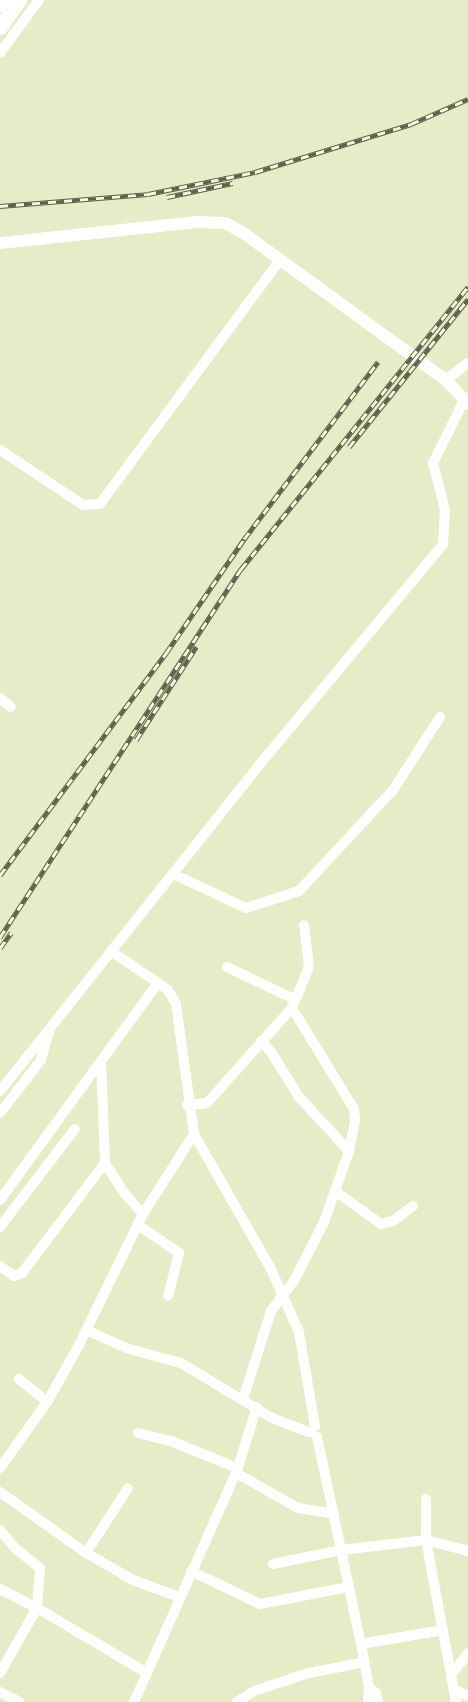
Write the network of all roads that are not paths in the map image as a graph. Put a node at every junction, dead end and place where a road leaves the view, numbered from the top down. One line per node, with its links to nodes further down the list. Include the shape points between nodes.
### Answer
1 (3, 0): 4 (main road)
2 (19, 0): 5 (main road)
3 (38, 0): 6 (street)
4 (0, 4)
5 (0, 26)
6 (0, 53)
7 (0, 243): 8 (street, via 211,221 225,223 242,232)
8 (279, 262): 10 (street); 12 (street, via 100,504 83,505)
9 (468, 363): 10 (street)
10 (446, 380): 11 (street)
11 (466, 402): 16 (street, via 433,463 444,510 443,544)
12 (0, 450)
13 (0, 698): 14 (street)
14 (11, 707)
15 (440, 717): 16 (street, via 393,790 299,891 246,908)
16 (173, 874): 18 (street)
17 (304, 925): 21 (street, via 309,967)
18 (111, 951): 20 (street); 22 (street)
19 (227, 967): 21 (street)
20 (158, 983): 24 (street); 26 (street, via 168,990 176,1004)
21 (294, 1004): 23 (street); 30 (street, via 354,1110)
22 (51, 1027): 25 (street); 27 (street, via 41,1060)
23 (261, 1041): 26 (street, via 207,1103); 30 (street, via 299,1098)
24 (101, 1061): 31 (street); 33 (street)
25 (0, 1091)
26 (187, 1105): 29 (street)
27 (0, 1113)
28 (75, 1129): 37 (street)
29 (194, 1134): 35 (street); 39 (street)
30 (348, 1151): 32 (street)
31 (105, 1163): 35 (street); 38 (street, via 22,1273 14,1276)
32 (335, 1191): 34 (street, via 381,1224 393,1222); 39 (street, via 311,1251)
33 (0, 1200)
34 (412, 1206)
35 (143, 1214): 36 (street)
36 (138, 1225): 40 (street, via 179,1253); 41 (street)
37 (0, 1227)
38 (0, 1266)
39 (283, 1295): 43 (street, via 271,1311); 46 (street, via 299,1332)
40 (168, 1296)
41 (86, 1330): 43 (street, via 153,1358 181,1363); 44 (street)
42 (19, 1379): 44 (street)
43 (243, 1399): 45 (street)
44 (47, 1402): 48 (street)
45 (257, 1407): 46 (street, via 287,1425); 49 (street)
46 (314, 1432): 53 (street)
47 (138, 1433): 49 (street, via 173,1442)
48 (0, 1468)
49 (237, 1470): 53 (street, via 298,1508); 60 (street)
50 (128, 1488): 58 (street)
51 (0, 1492): 58 (street)
52 (426, 1499): 55 (street)
53 (334, 1514): 56 (street)
54 (0, 1530): 64 (street, via 15,1548 40,1568)
55 (426, 1540): 56 (street); 57 (street); 65 (street)
56 (340, 1550): 59 (street); 61 (street)
57 (468, 1551)
58 (86, 1552): 63 (street, via 133,1580)
59 (273, 1564)
60 (191, 1571): 61 (street, via 260,1604); 63 (street)
61 (348, 1587): 66 (street)
62 (0, 1589): 64 (street)
63 (179, 1597): 70 (street)
64 (37, 1608): 69 (street); 70 (street)
65 (442, 1630): 66 (street); 71 (street)
66 (361, 1644): 68 (street)
67 (468, 1653): 71 (street)
68 (364, 1662): 72 (street); 78 (street, via 305,1674 254,1691)
69 (0, 1673)
70 (147, 1673): 77 (street)
71 (451, 1674): 73 (street)
72 (369, 1687): 79 (street); 80 (street, via 376,1693)
73 (454, 1689): 75 (street); 81 (street)
74 (0, 1692): 76 (street)
75 (468, 1696)
76 (20, 1702)
77 (134, 1702)
78 (237, 1702)
79 (368, 1702)
80 (378, 1702)
81 (456, 1702)

